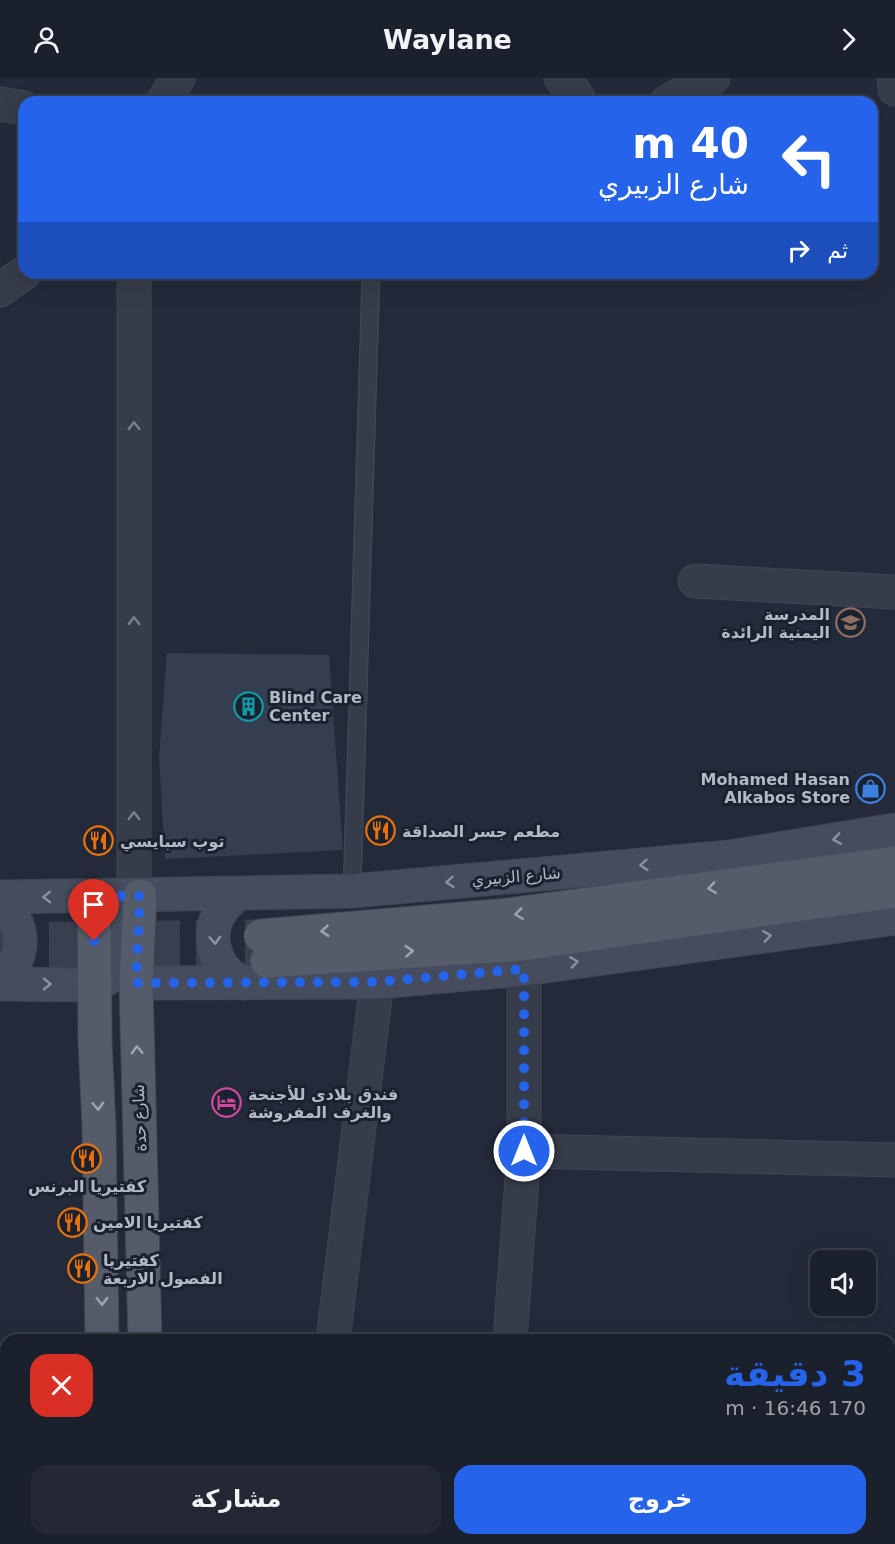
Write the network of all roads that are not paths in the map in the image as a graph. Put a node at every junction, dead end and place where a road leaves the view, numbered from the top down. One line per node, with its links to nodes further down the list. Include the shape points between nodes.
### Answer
1 (178, 78): 6 (street)
2 (561, 78): 7 (street)
3 (713, 78): 8 (street)
4 (894, 78): 5 (street)
5 (895, 89)
6 (167, 96)
7 (576, 96)
8 (679, 96)
9 (0, 104): 10 (street)
10 (18, 107)
11 (18, 277): 14 (street)
12 (134, 279): 23 (street, one-way to 12)
13 (371, 279): 19 (lane)
14 (0, 290)
15 (695, 581): 16 (street)
16 (895, 592)
17 (895, 830): 19 (main road, شارع الزبيري, one-way to 19, via 730,857)
18 (895, 863): 20 (main road, one-way to 20, via 264,948 522,944)
19 (352, 891): 21 (main road, شارع الزبيري)
20 (895, 891)
21 (238, 894): 23 (main road, شارع الزبيري); 31 (main road, one-way to 31, via 224,906 215,922 213,940 217,958 228,973)
22 (94, 896): 23 (main road, شارع الزبيري); 24 (main road, شارع الزبيري, one-way to 24); 33 (main road)
23 (137, 896): 30 (main road, شارع حدة); 33 (main road, via 120,965)
24 (0, 897)
25 (0, 904): 28 (main road, via 9,910 20,930 20,951 10,971)
26 (895, 918): 27 (main road, one-way to 26)
27 (524, 969): 29 (main road); 34 (street)
28 (0, 978)
29 (377, 982): 31 (main road); 38 (street)
30 (136, 983): 31 (main road); 37 (main road, شارع حدة, one-way to 30)
31 (244, 983)
32 (0, 984): 33 (main road, one-way to 33)
33 (94, 985): 36 (main road, one-way to 36)
34 (524, 1151): 35 (street); 39 (street)
35 (895, 1160)
36 (102, 1334)
37 (145, 1334)
38 (334, 1334)
39 (510, 1334)

